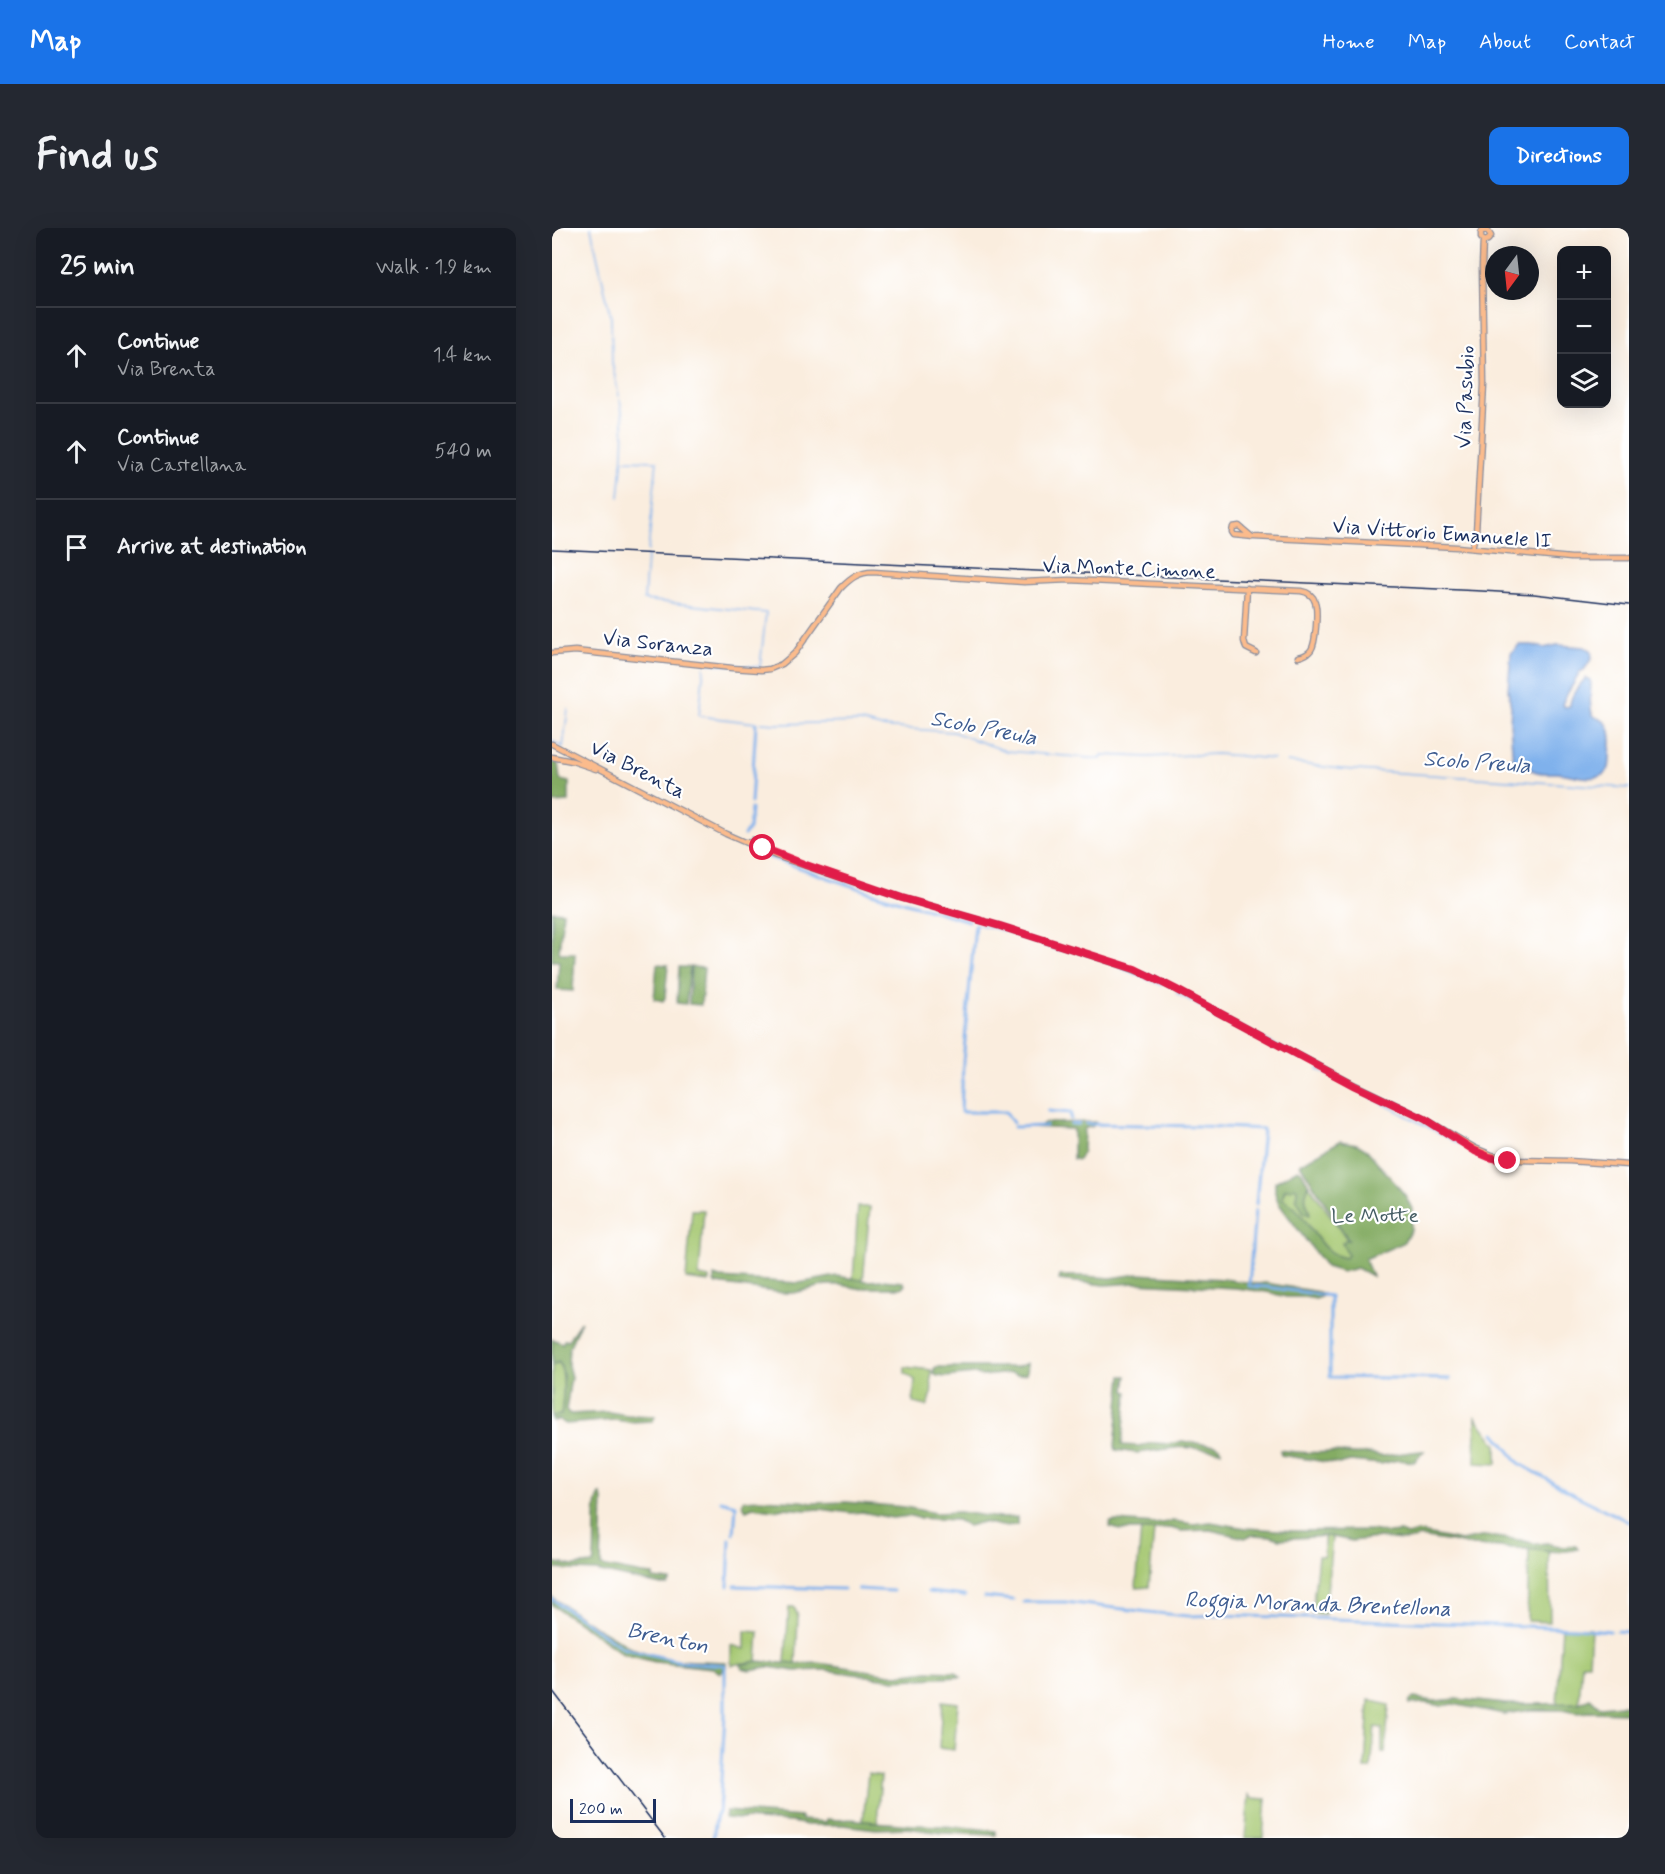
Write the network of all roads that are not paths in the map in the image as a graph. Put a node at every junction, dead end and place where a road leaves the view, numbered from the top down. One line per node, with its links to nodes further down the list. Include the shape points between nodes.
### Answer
1 (1485, 229): 2 (main road, Via Pasubio, via 1480,235); 2 (main road, Via Pasubio, via 1491,236)
2 (1484, 242): 4 (main road, Via Pasubio, via 1484,385)
3 (1241, 532): 4 (main road, Via Vittorio Emanuele II, via 1252,537)
4 (1472, 549): 5 (main road, Via Vittorio Emanuele II, via 1571,558)
5 (1629, 558)
6 (1247, 588): 8 (main road, via 1244,641 1246,648); 9 (main road, Via Monte Cimone, via 1301,591 1313,597 1317,607 1313,645 1307,654); 10 (main road, Via Monte Cimone, via 860,573 841,588 788,660)
7 (552, 653): 10 (main road, Via Soranza, via 575,651)
8 (1256, 653)
9 (1298, 657)
10 (760, 670)
11 (552, 744): 13 (main road, Via Brenta)
12 (552, 757): 13 (main road)
13 (615, 777): 14 (main road, Via Brenta)
14 (709, 824): 15 (main road, Via Brenta); 15 (main road, Via Brenta)
15 (751, 844): 16 (main road, Via Brenta); 16 (main road, Via Brenta)
16 (806, 865): 17 (main road, Via Brenta, via 1135,969)
17 (1452, 1136): 18 (main road); 19 (main road)
18 (1473, 1151): 19 (main road); 20 (main road)
19 (1493, 1155): 20 (main road)
20 (1516, 1160): 21 (main road)
21 (1629, 1165)

